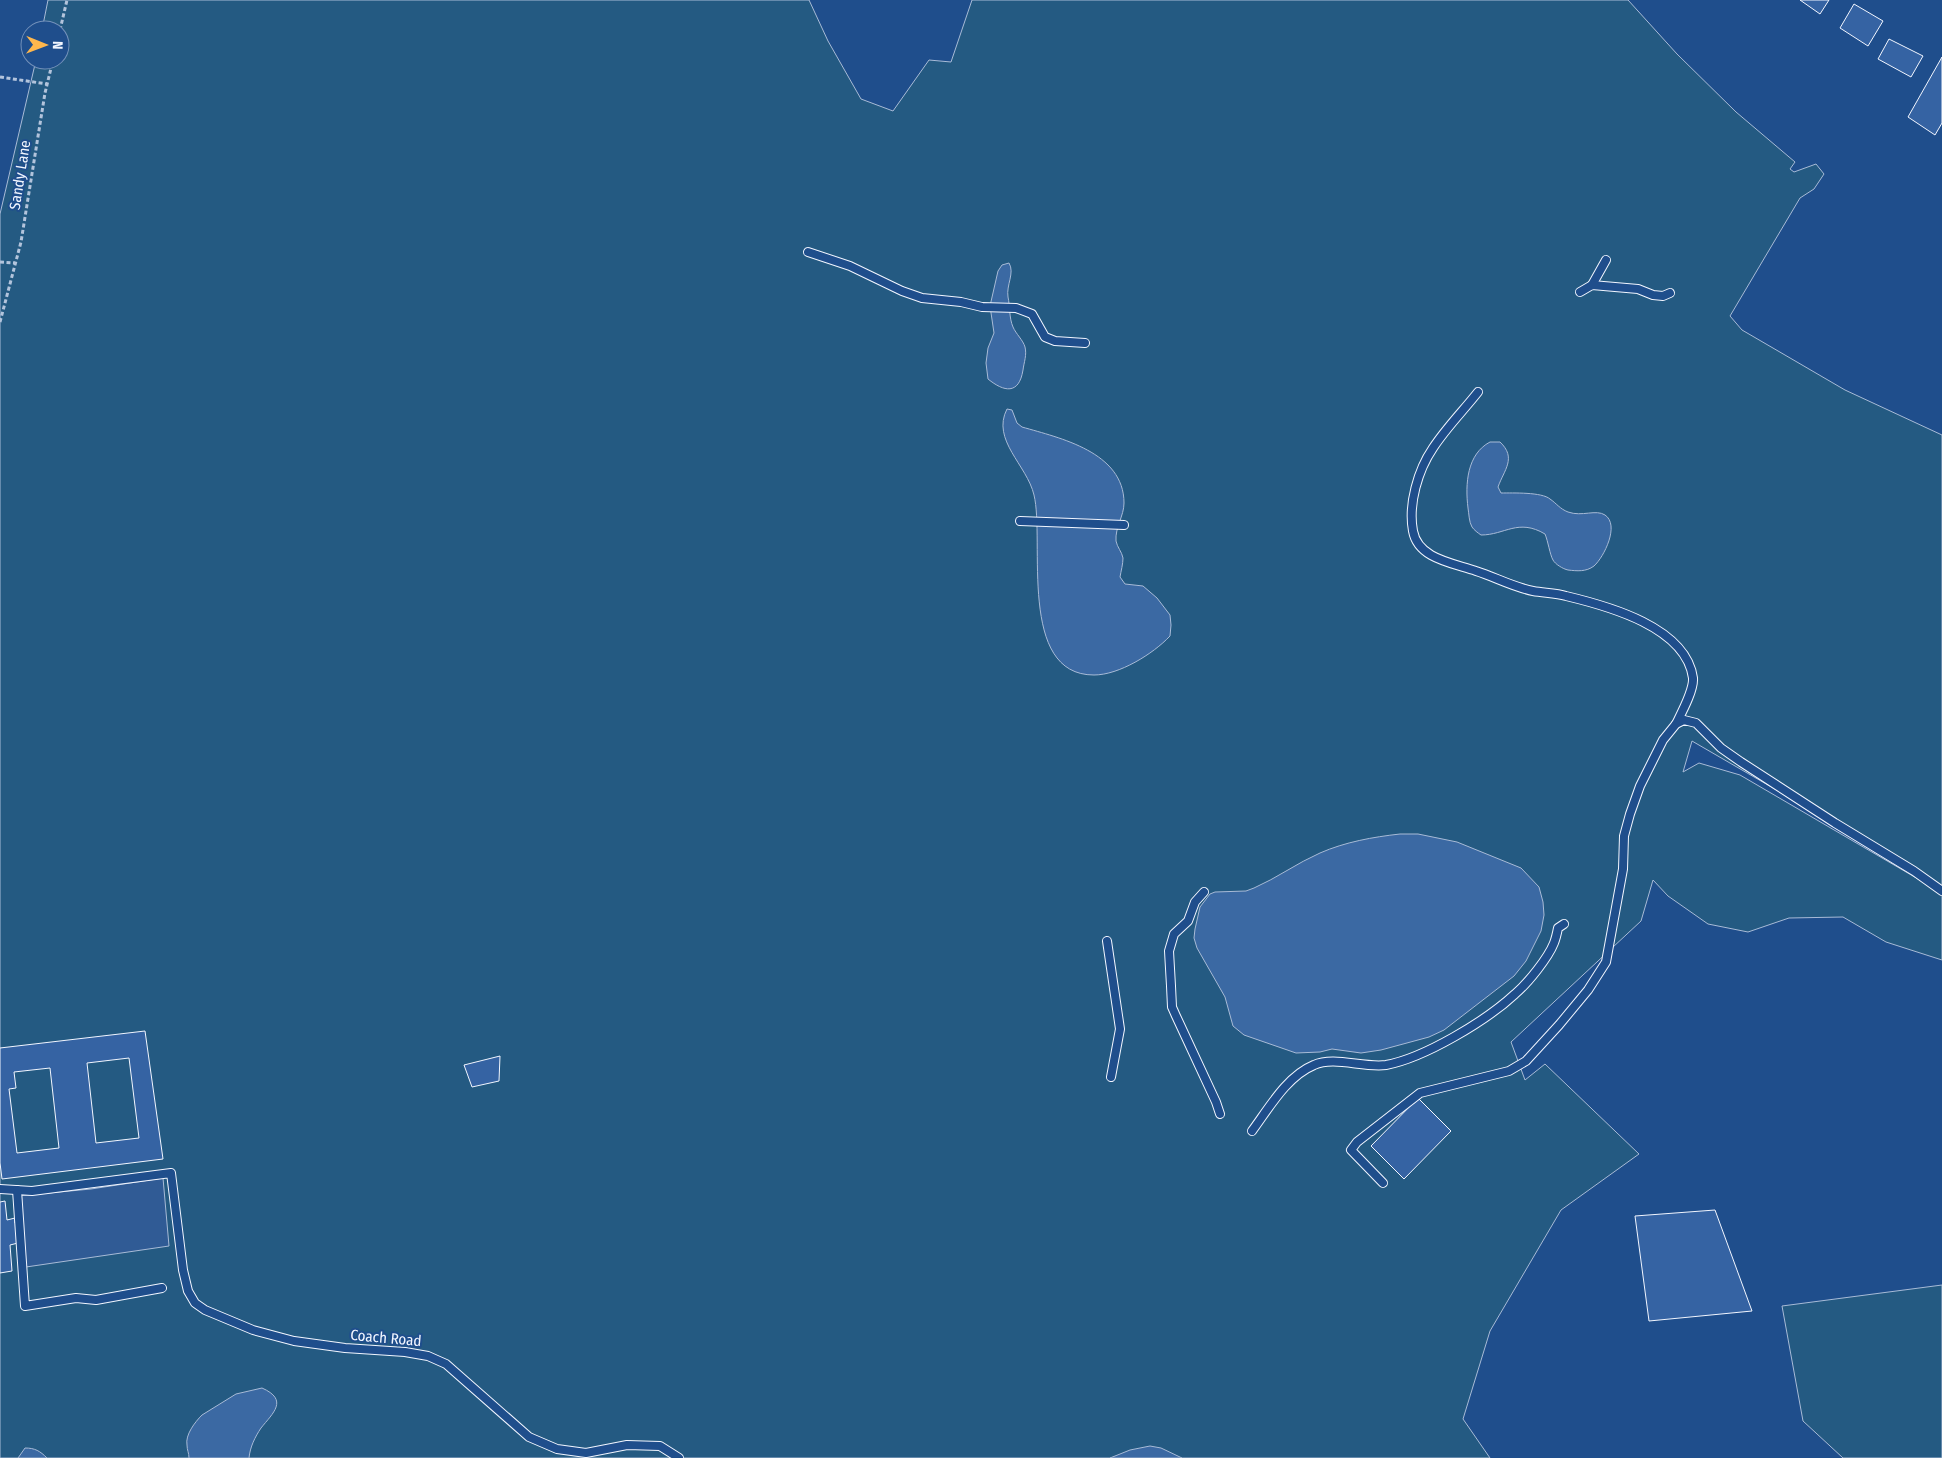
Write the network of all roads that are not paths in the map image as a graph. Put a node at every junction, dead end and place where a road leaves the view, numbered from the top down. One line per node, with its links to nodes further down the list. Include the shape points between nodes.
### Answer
1 (808, 252): 6 (lane, via 850,266 922,298 982,307 1016,308 1032,314 1045,337)
2 (1606, 260): 3 (lane)
3 (1592, 285): 4 (lane); 5 (lane, via 1638,289 1653,295)
4 (1580, 292)
5 (1670, 293)
6 (1085, 343)
7 (1478, 392): 10 (lane, via 1433,448 1418,481 1411,512 1413,532 1422,549 1447,564 1475,570 1532,591 1566,596 1627,614 1667,636 1685,657 1693,679 1687,702)
8 (1020, 521): 9 (lane)
9 (1124, 525)
10 (1676, 724): 11 (lane, via 1684,720 1696,723 1721,748 1741,762); 18 (lane, via 1653,759 1630,814 1606,962 1588,990 1526,1061 1509,1071 1420,1094 1357,1142 1351,1150)
11 (1942, 891)
12 (1204, 892): 16 (lane, via 1195,902 1188,921 1174,934 1169,951 1172,1007)
13 (1564, 924): 17 (lane, via 1558,928 1554,942 1528,980 1486,1016 1445,1041 1399,1062 1373,1066 1323,1062 1306,1069 1282,1090)
14 (1107, 941): 15 (lane, via 1120,1029)
15 (1111, 1077)
16 (1220, 1114)
17 (1252, 1131)
18 (1383, 1183)
19 (0, 1188): 20 (lane)
20 (17, 1190): 21 (lane, via 25,1306 76,1298 96,1300); 22 (lane, Coach Road, via 32,1192 171,1173 182,1270 188,1291 205,1310 254,1330 294,1341 428,1356 446,1364 529,1437 557,1449 586,1453 627,1445 660,1446)
21 (162, 1288)
22 (679, 1458)

